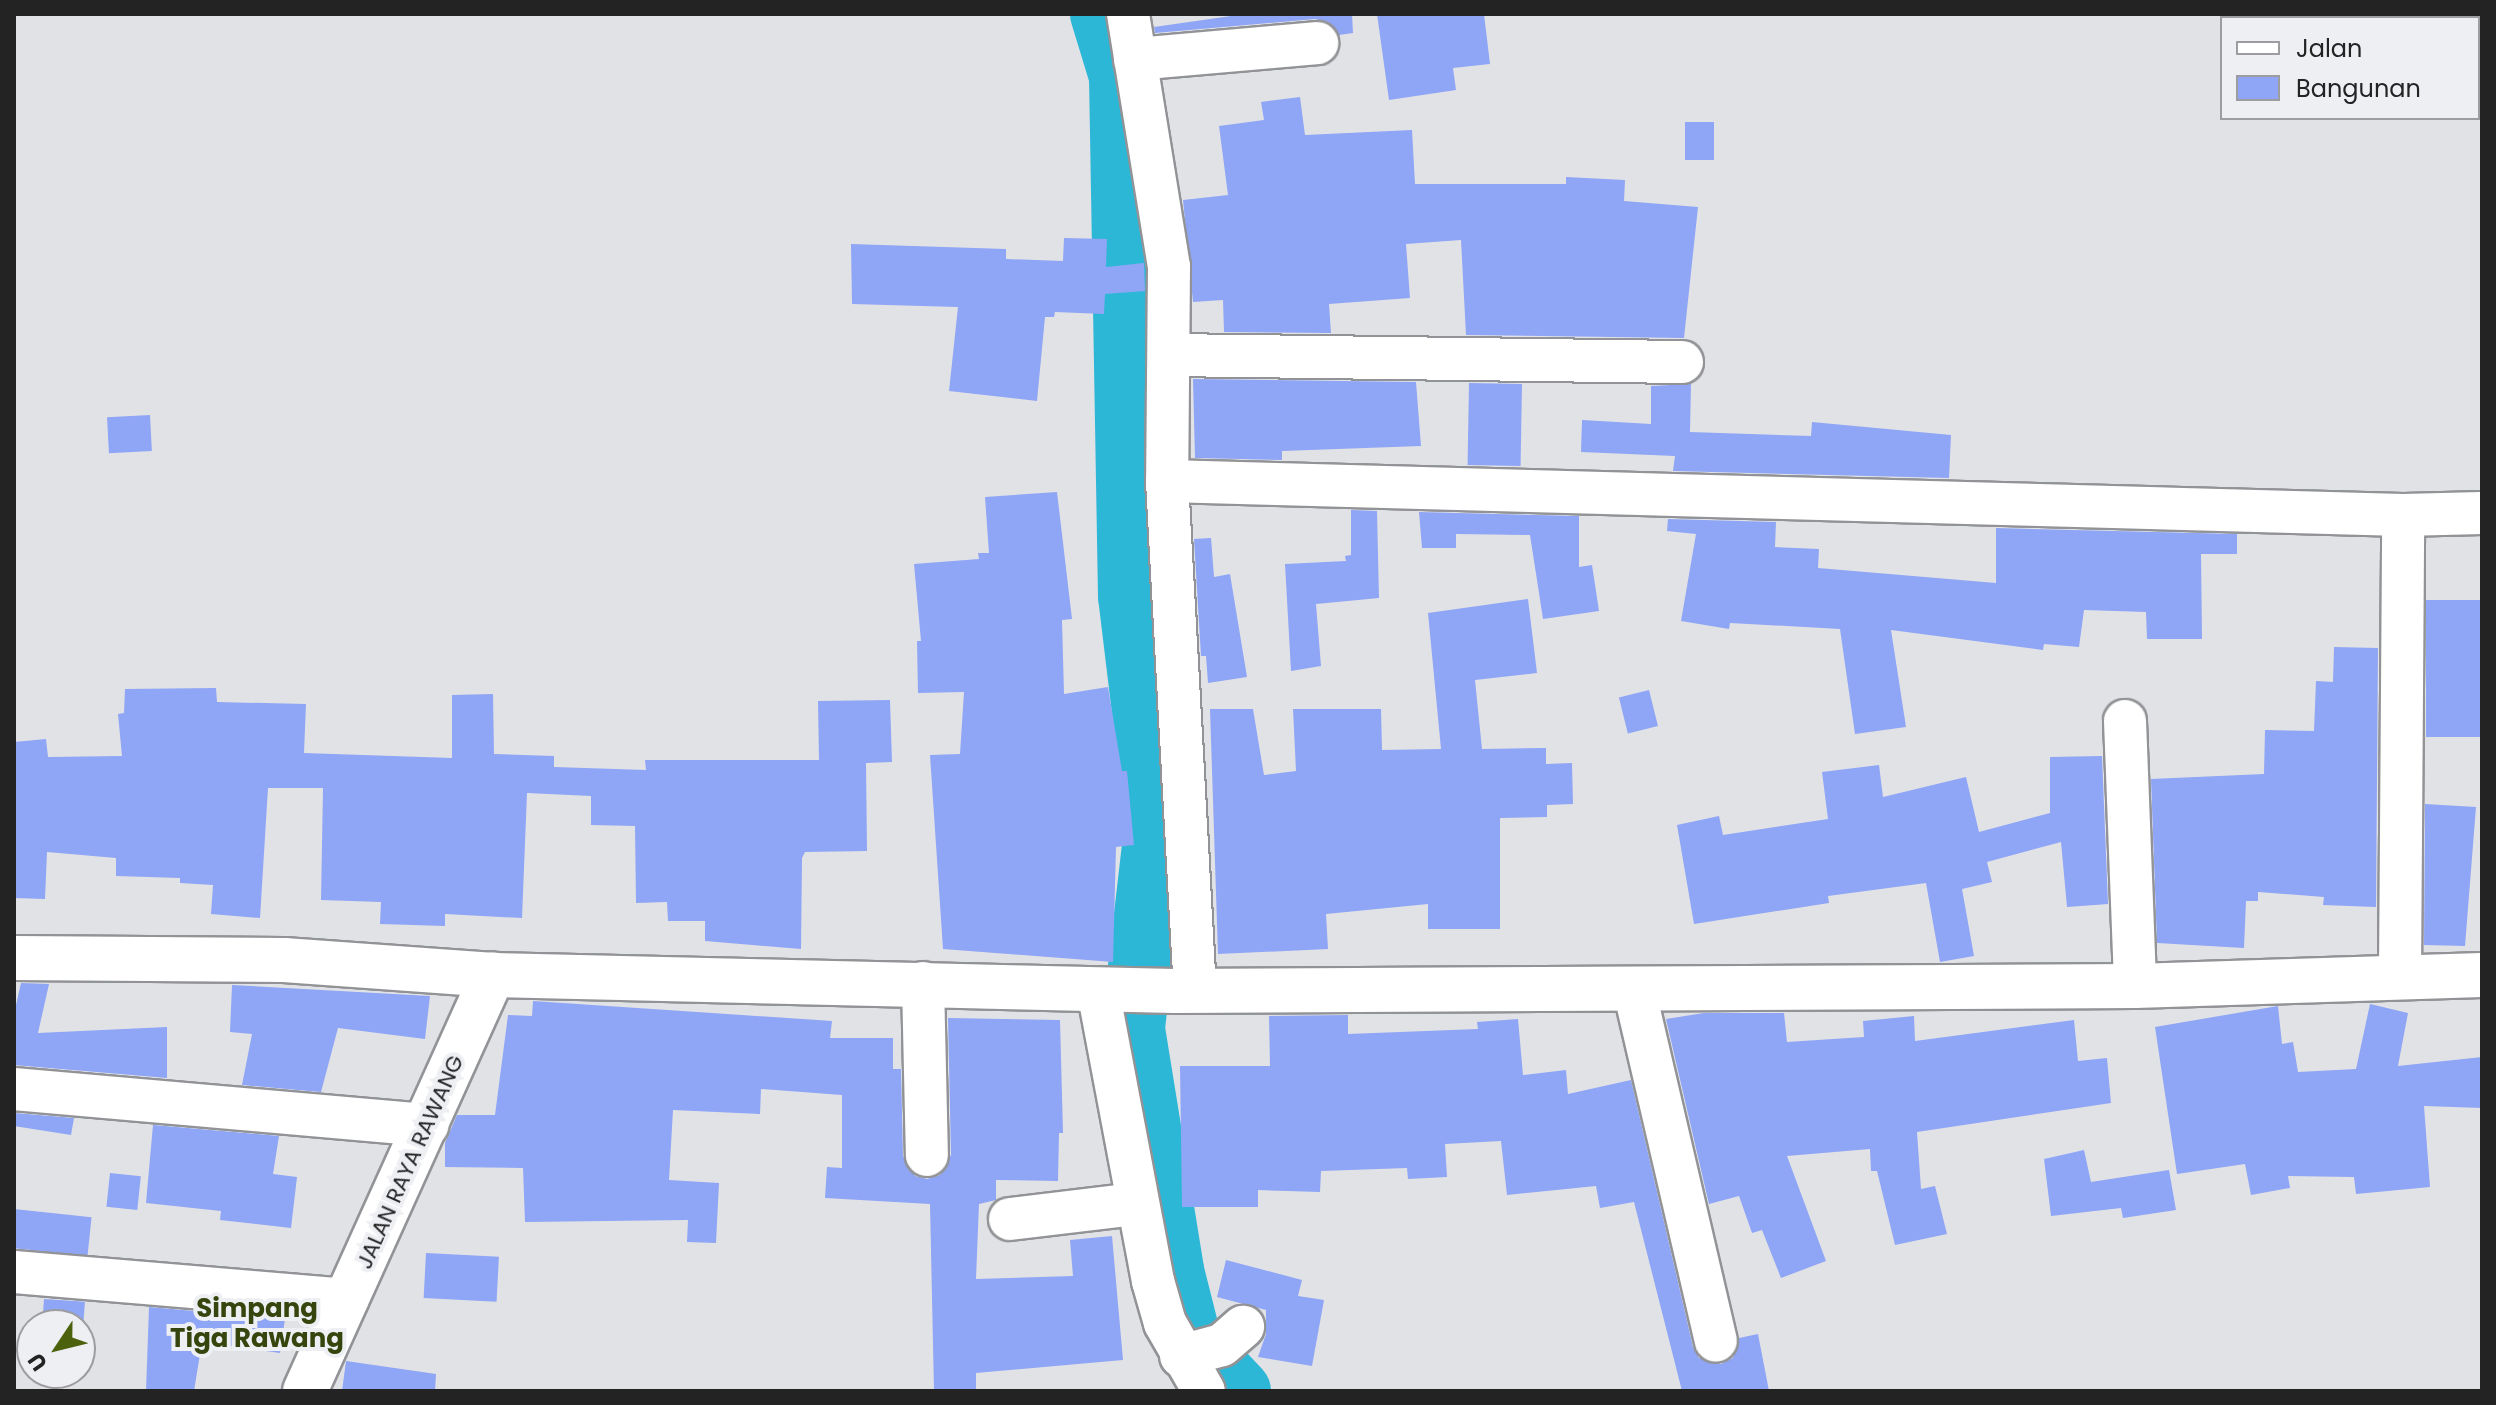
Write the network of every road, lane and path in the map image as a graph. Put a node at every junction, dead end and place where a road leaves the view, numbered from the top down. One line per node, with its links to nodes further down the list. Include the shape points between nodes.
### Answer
1 (1128, 14): 3 (street)
2 (1317, 43): 3 (street)
3 (1135, 59): 4 (street, via 1169,266)
4 (1169, 355): 5 (street); 6 (street)
5 (1682, 362)
6 (1167, 481): 8 (street); 18 (street)
7 (2482, 513): 8 (street)
8 (2403, 515): 13 (street)
9 (2125, 721): 15 (street)
10 (14, 958): 11 (main road, via 284,960)
11 (493, 975): 14 (main road); 20 (main road, JALAN RAYA RAWANG)
12 (2482, 975): 13 (main road)
13 (2400, 977): 15 (main road)
14 (923, 983): 17 (main road); 21 (street)
15 (2135, 986): 16 (main road)
16 (1634, 989): 18 (main road); 26 (street)
17 (1108, 990): 18 (main road); 22 (street)
18 (1185, 991)
19 (14, 1089): 20 (street)
20 (427, 1125): 25 (main road, JALAN RAYA RAWANG)
21 (927, 1155)
22 (1136, 1204): 23 (street); 28 (street, via 1165,1323 1210,1345)
23 (1010, 1219)
24 (14, 1272): 25 (street)
25 (347, 1300): 27 (main road, JALAN RAYA RAWANG)
26 (1716, 1341)
27 (305, 1391)
28 (1204, 1391)

